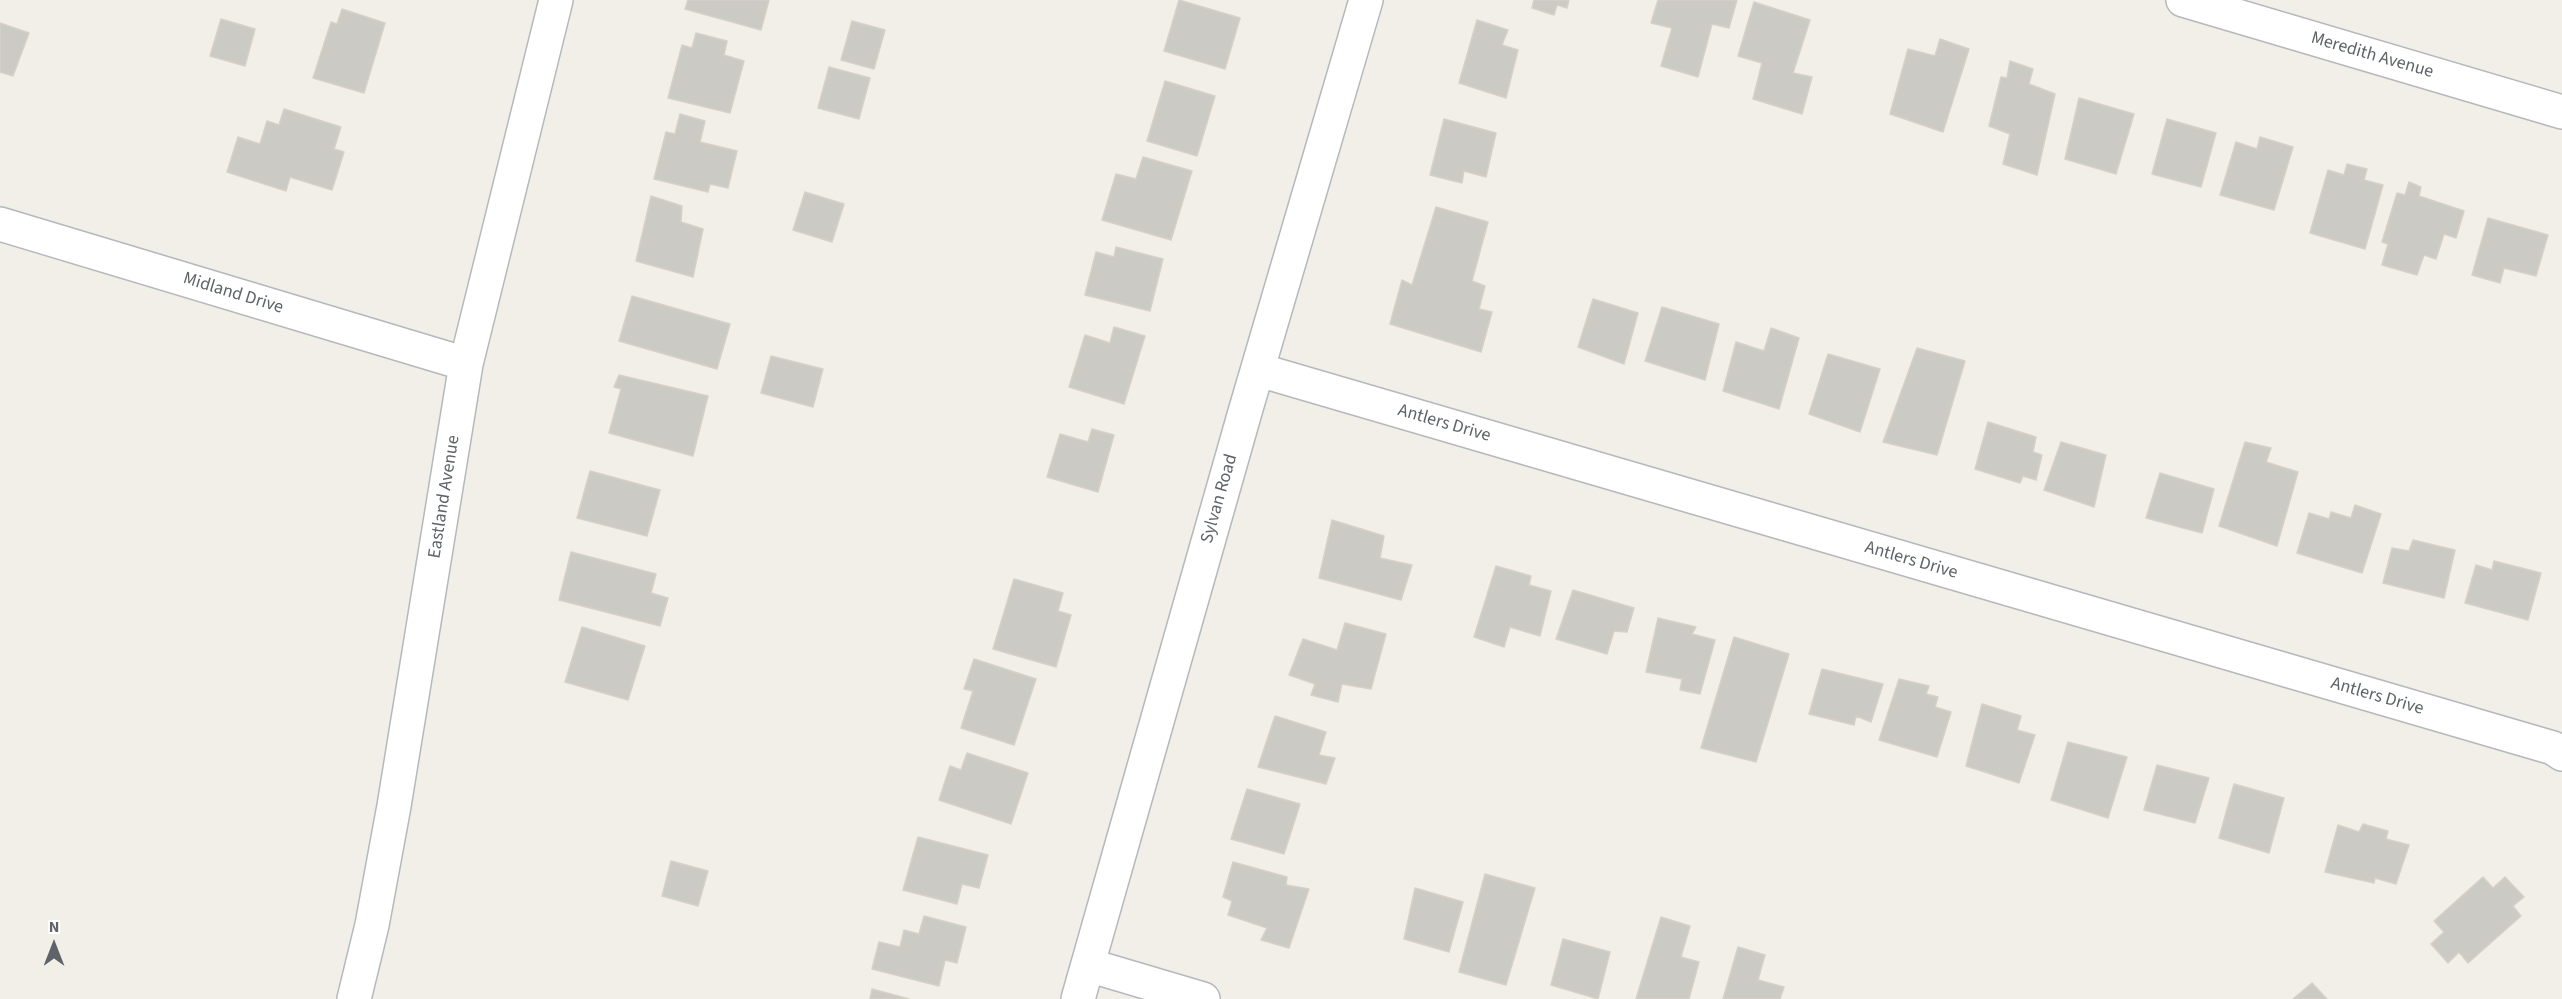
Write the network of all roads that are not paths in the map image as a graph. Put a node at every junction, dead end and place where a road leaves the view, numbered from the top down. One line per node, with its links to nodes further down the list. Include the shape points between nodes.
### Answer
1 (556, 0): 6 (street, Eastland Avenue)
2 (1366, 0): 7 (street, Sylvan Road)
3 (2183, 0): 4 (street, Meredith Avenue)
4 (2562, 112)
5 (0, 224): 6 (street, Midland Drive)
6 (466, 364): 10 (street, Eastland Avenue, via 394,806)
7 (1259, 370): 8 (street, Antlers Drive); 9 (street, Sylvan Road)
8 (2562, 754)
9 (1088, 965): 11 (street, Sylvan Road); 12 (street)
10 (354, 999)
11 (1078, 999)
12 (1203, 999)

